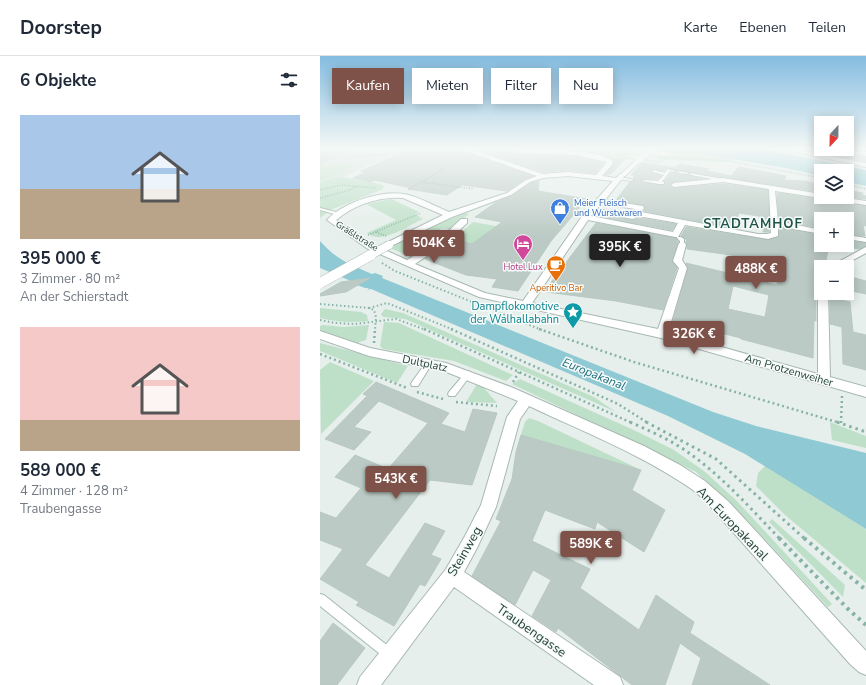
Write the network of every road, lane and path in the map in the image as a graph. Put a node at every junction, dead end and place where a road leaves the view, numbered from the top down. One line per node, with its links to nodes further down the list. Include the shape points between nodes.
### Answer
1 (427, 178): 10 (path)
2 (535, 178): 29 (street, via 509,194)
3 (620, 178): 22 (street)
4 (622, 178): 7 (lane)
5 (664, 178): 9 (lane, via 661,183)
6 (715, 178): 8 (lane)
7 (632, 180)
8 (723, 180): 11 (street); 15 (street)
9 (644, 181)
10 (422, 182): 14 (path); 19 (path)
11 (674, 185)
12 (358, 186): 17 (path, via 332,185); 19 (path); 21 (path)
13 (854, 186): 18 (path)
14 (474, 189)
15 (772, 189): 20 (street); 34 (street)
16 (860, 189): 18 (path)
17 (320, 190)
18 (866, 190)
19 (396, 194): 25 (street); 28 (street, Gräßlstraße, via 383,196)
20 (814, 195)
21 (320, 198)
22 (600, 201): 27 (street); 30 (street, via 640,208)
23 (854, 201): 24 (street)
24 (866, 203)
25 (433, 208): 29 (street); 37 (path)
26 (320, 210): 28 (lane)
27 (592, 210): 30 (street); 31 (street)
28 (338, 214): 37 (street, Gräßlstraße, via 331,220)
29 (449, 215): 45 (street, bridge)
30 (634, 215): 33 (street); 35 (street)
31 (586, 217): 35 (street); 48 (street)
32 (464, 221): 43 (street)
33 (683, 222): 34 (street, via 758,236 775,234); 38 (street)
34 (775, 223): 36 (street)
35 (627, 225): 38 (street)
36 (814, 231)
37 (359, 238): 43 (street, Gräßlstraße, via 371,247)
38 (678, 238): 54 (street, via 677,261 683,268)
39 (854, 238): 40 (street)
40 (866, 240)
41 (866, 250): 42 (street)
42 (847, 260)
43 (408, 264): 48 (street, Gräßlstraße, via 482,295)
44 (396, 271): 67 (path, via 510,320 588,347)
45 (320, 283)
46 (824, 300): 60 (street)
47 (320, 304): 49 (path)
48 (526, 304): 54 (street, Am Protzenweiher)
49 (368, 308): 52 (path, via 375,312); 70 (path, via 387,303 459,332 618,404 716,459 810,544)
50 (320, 320): 51 (path)
51 (324, 321): 52 (path, via 355,324); 53 (path)
52 (376, 322): 56 (path, via 376,340); 72 (path, via 396,319 415,325 652,432 688,453 719,478)
53 (320, 324)
54 (662, 334): 60 (street, Am Protzenweiher)
55 (320, 335): 56 (street, Dultplatz)
56 (369, 352): 58 (street, Dultplatz)
57 (320, 354): 61 (path)
58 (429, 363): 59 (street, Dultplatz); 62 (lane)
59 (468, 374): 65 (lane); 66 (street, Dultplatz)
60 (824, 380): 63 (street, Am Protzenweiher)
61 (392, 384)
62 (415, 384)
63 (843, 385): 64 (street, Am Protzenweiher); 67 (path)
64 (866, 392)
65 (452, 394)
66 (527, 399): 69 (street, Steinweg, via 514,417 488,507); 74 (street, Am Europakanal, via 639,451 700,486)
67 (841, 423): 68 (path)
68 (866, 432)
69 (452, 576): 73 (street, Steinweg); 76 (street, Traubengasse)
70 (866, 590)
71 (320, 599): 73 (lane)
72 (866, 625)
73 (390, 655): 75 (street, Steinweg)
74 (866, 665)
75 (368, 685)
76 (612, 685)

